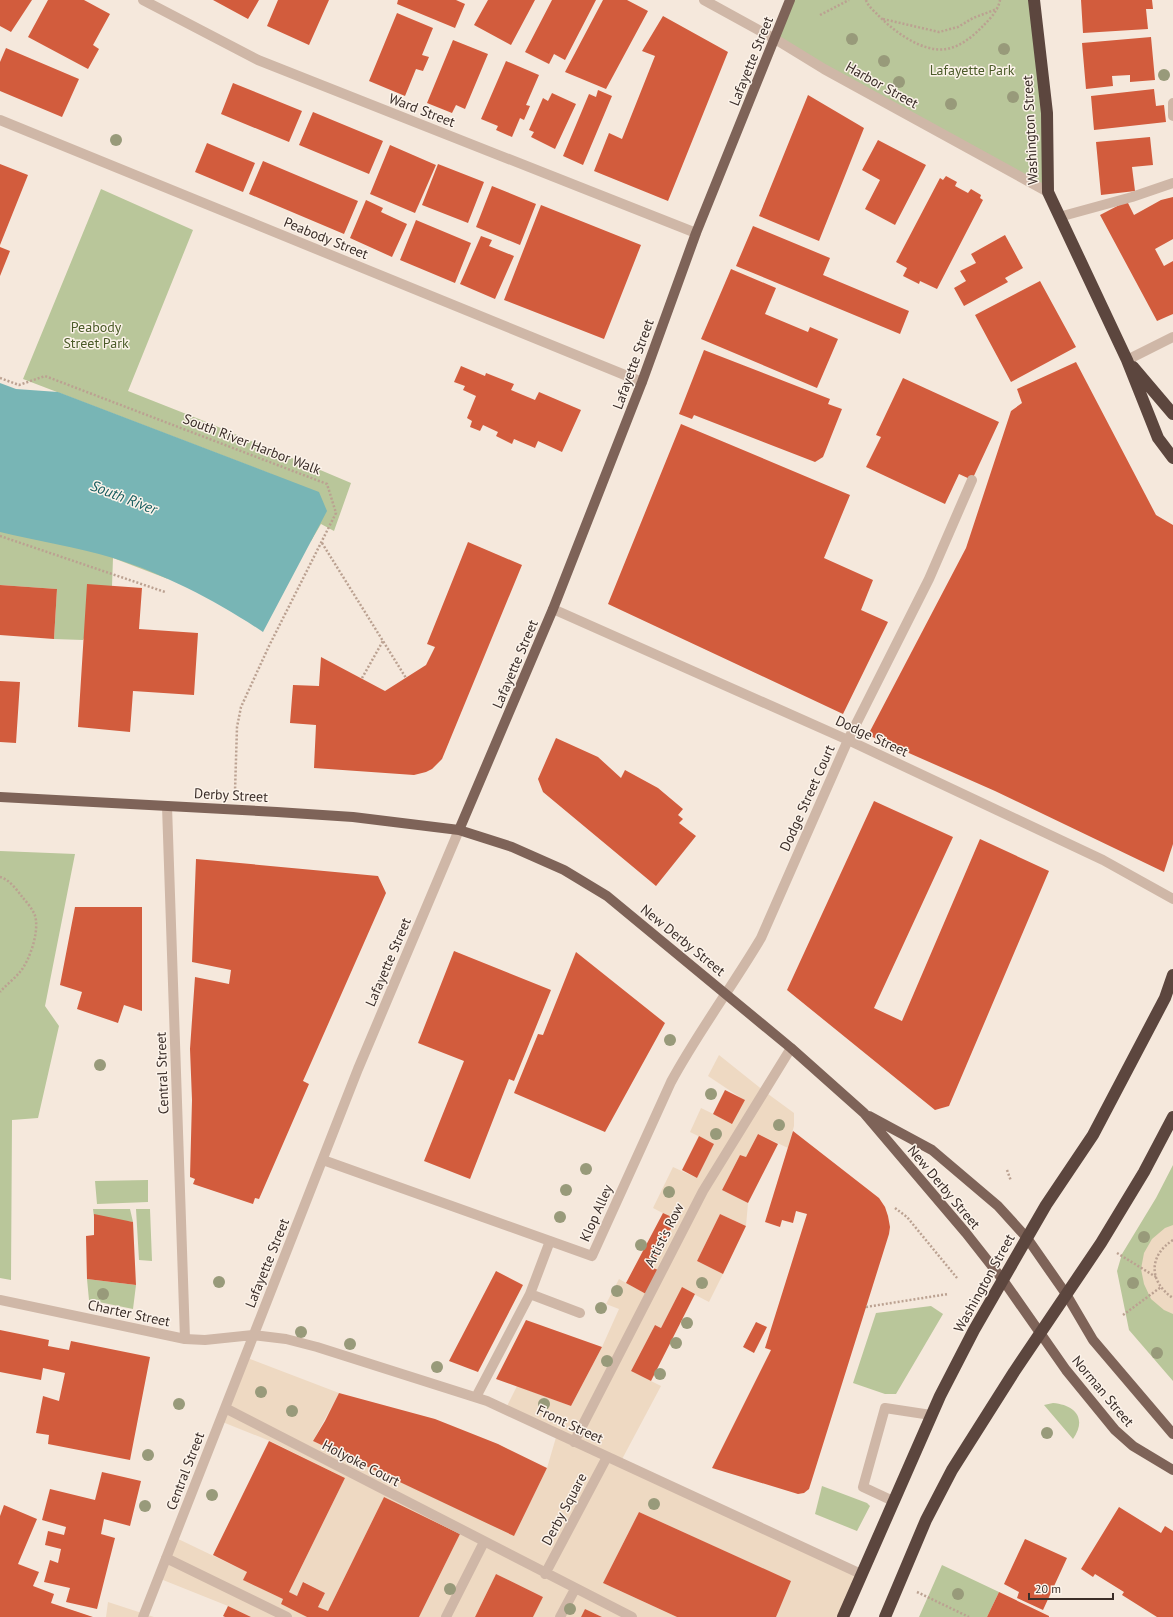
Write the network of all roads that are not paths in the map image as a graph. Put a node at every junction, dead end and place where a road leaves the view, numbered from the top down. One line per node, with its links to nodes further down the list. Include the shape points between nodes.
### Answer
1 (143, 0): 12 (street, Ward Street, via 258,60)
2 (704, 0): 5 (street, Harbor Street)
3 (790, 0): 5 (main road, Lafayette Street)
4 (1034, 0): 10 (highway, Washington Street, via 1047,113)
5 (775, 39): 10 (street, Harbor Street, via 824,69); 12 (main road, Lafayette Street)
6 (1173, 103): 7 (street)
7 (1173, 116)
8 (0, 120): 15 (street, Peabody Street)
9 (1173, 183): 11 (street)
10 (1048, 192): 11 (highway, Washington Street)
11 (1059, 217): 14 (highway, Washington Street)
12 (696, 233): 15 (main road, Lafayette Street)
13 (1173, 337): 14 (street)
14 (1127, 360): 16 (highway, Washington Street); 17 (highway, Washington Street, via 1158,438)
15 (642, 382): 19 (main road, Lafayette Street)
16 (1173, 414)
17 (1173, 458)
18 (972, 480): 20 (street, Dodge Street Court, via 929,579)
19 (553, 609): 20 (street, Dodge Street); 23 (main road, Lafayette Street)
20 (848, 740): 24 (street, Dodge Street, via 1103,860); 26 (street, Dodge Street Court, via 761,938)
21 (0, 797): 22 (main road, Derby Street)
22 (166, 806): 23 (main road, Derby Street, via 352,817); 40 (street, Central Street)
23 (460, 830): 26 (main road, New Derby Street, via 512,847 564,870 607,896); 30 (street, Lafayette Street, via 358,1069)
24 (1173, 899)
25 (1173, 975): 31 (highway, Washington Street, via 1165,998 1092,1135)
26 (726, 994): 27 (main road, New Derby Street); 32 (street, Klop Alley, via 671,1082 592,1256)
27 (791, 1048): 28 (main road, New Derby Street); 45 (street, Artist's Row, via 703,1191)
28 (864, 1113): 31 (main road, New Derby Street, via 932,1150 998,1206); 33 (main road, New Derby Street, via 966,1233)
29 (1173, 1117): 35 (highway, via 1102,1243)
30 (323, 1160): 32 (street, Klop Alley); 39 (street, Lafayette Street)
31 (1026, 1238): 33 (highway, Washington Street); 35 (main road, New Derby Street)
32 (550, 1241): 34 (street)
33 (1002, 1280): 38 (main road, New Derby Street); 43 (highway, Washington Street)
34 (530, 1294): 37 (street); 41 (street)
35 (1066, 1294): 38 (highway); 44 (main road, Norman Street, via 1093,1340)
36 (0, 1300): 40 (street, Charter Street)
37 (580, 1313)
38 (1040, 1333): 47 (main road, Norman Street, via 1066,1370 1115,1430 1133,1446); 60 (highway, via 952,1470 926,1520)
39 (253, 1335): 40 (street, Charter Street, via 205,1340); 41 (street, Front Street, via 286,1339 317,1347); 42 (street, Central Street)
40 (185, 1339)
41 (476, 1397): 45 (street, Front Street)
42 (225, 1408): 49 (street, Holyoke Court); 50 (street, Central Street)
43 (931, 1415): 48 (highway, Washington Street); 48 (street, via 885,1408 863,1487)
44 (1171, 1427)
45 (574, 1442): 46 (street, Front Street)
46 (607, 1457): 51 (street, Derby Square); 52 (street, Front Street)
47 (1173, 1470)
48 (893, 1501): 52 (highway, Washington Street)
49 (484, 1542): 51 (street); 56 (street)
50 (166, 1558): 54 (street, Central Street); 55 (street)
51 (545, 1574): 53 (street)
52 (861, 1574): 59 (highway, Washington Street)
53 (575, 1589): 57 (street); 58 (street)
54 (143, 1617)
55 (287, 1617)
56 (446, 1617)
57 (560, 1617)
58 (632, 1617)
59 (843, 1617)
60 (885, 1617)

